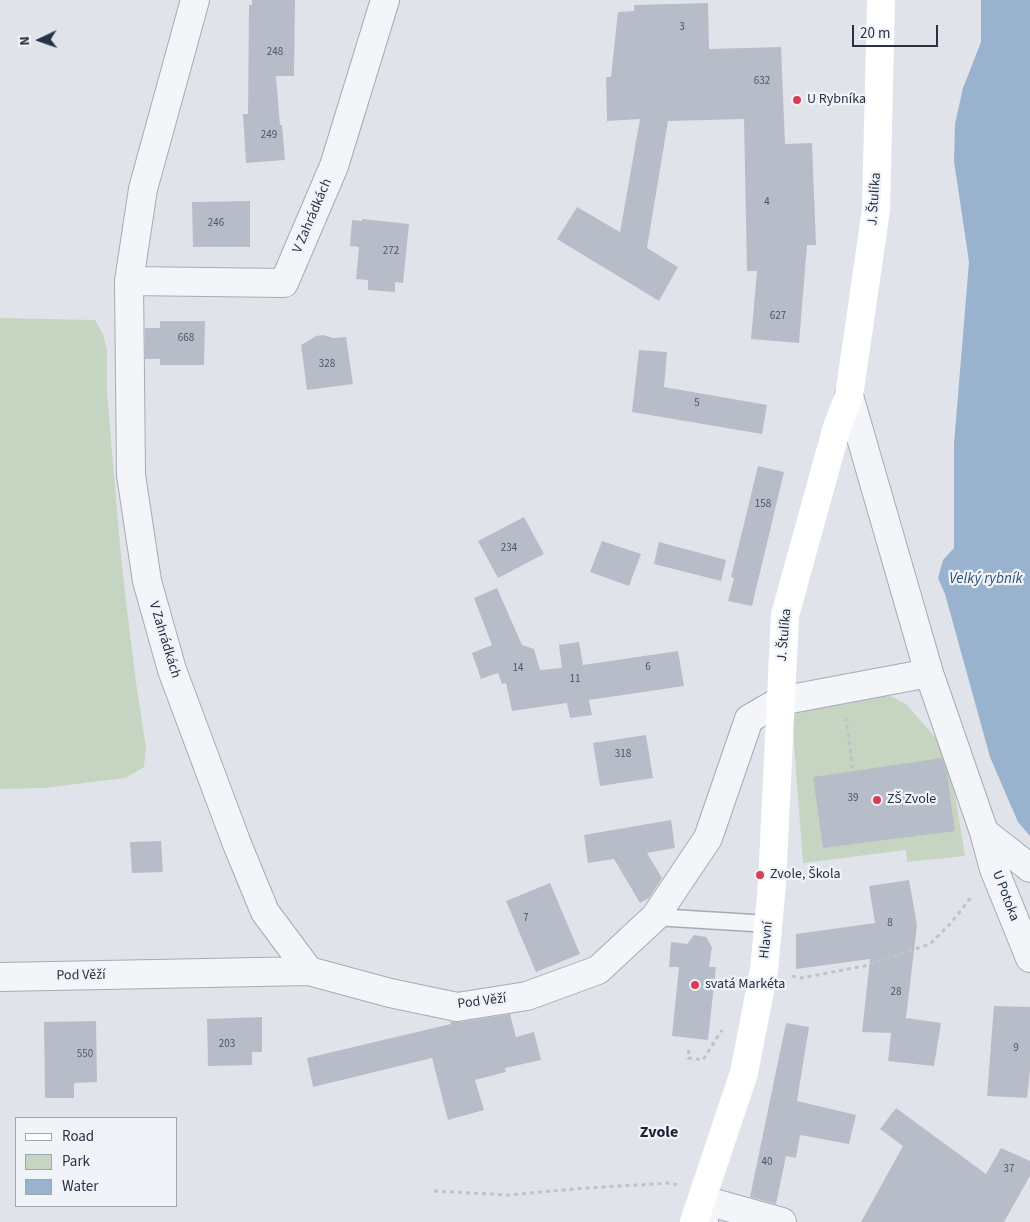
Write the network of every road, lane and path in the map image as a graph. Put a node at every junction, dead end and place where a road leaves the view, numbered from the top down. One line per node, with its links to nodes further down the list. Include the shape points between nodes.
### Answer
1 (195, 0): 4 (street, V Zahrádkách, via 143,189)
2 (385, 0): 4 (street, V Zahrádkách, via 334,166 284,282)
3 (881, 0): 5 (street, J. Štulíka, via 876,210)
4 (129, 281): 17 (street, V Zahrádkách, via 131,475 147,581 172,670 265,912)
5 (849, 396): 6 (street, J. Štulíka); 8 (street, J. Štulíka, via 837,427 784,615)
6 (929, 673): 7 (street); 10 (street, J. Štulíka)
7 (842, 690): 8 (street); 9 (path)
8 (780, 701): 13 (street, Pod Věží, via 749,719 708,838); 14 (street, Hlavní)
9 (853, 771)
10 (984, 832): 11 (street); 12 (street, U Potoka)
11 (1030, 868)
12 (994, 869): 15 (street, U Potoka); 16 (path, via 930,944 864,966 801,978)
13 (655, 917): 14 (lane); 17 (street, Pod Věží, via 598,970 527,996 457,1007)
14 (769, 924): 16 (street, Hlavní)
15 (1030, 958)
16 (764, 970): 22 (street, Hlavní, via 744,1073)
17 (309, 971): 18 (street, Pod Věží)
18 (0, 977)
19 (722, 1030): 20 (path, via 703,1060 688,1058)
20 (689, 1050)
21 (434, 1191): 22 (path, via 508,1195 669,1183)
22 (702, 1208): 23 (street)
23 (782, 1222)

